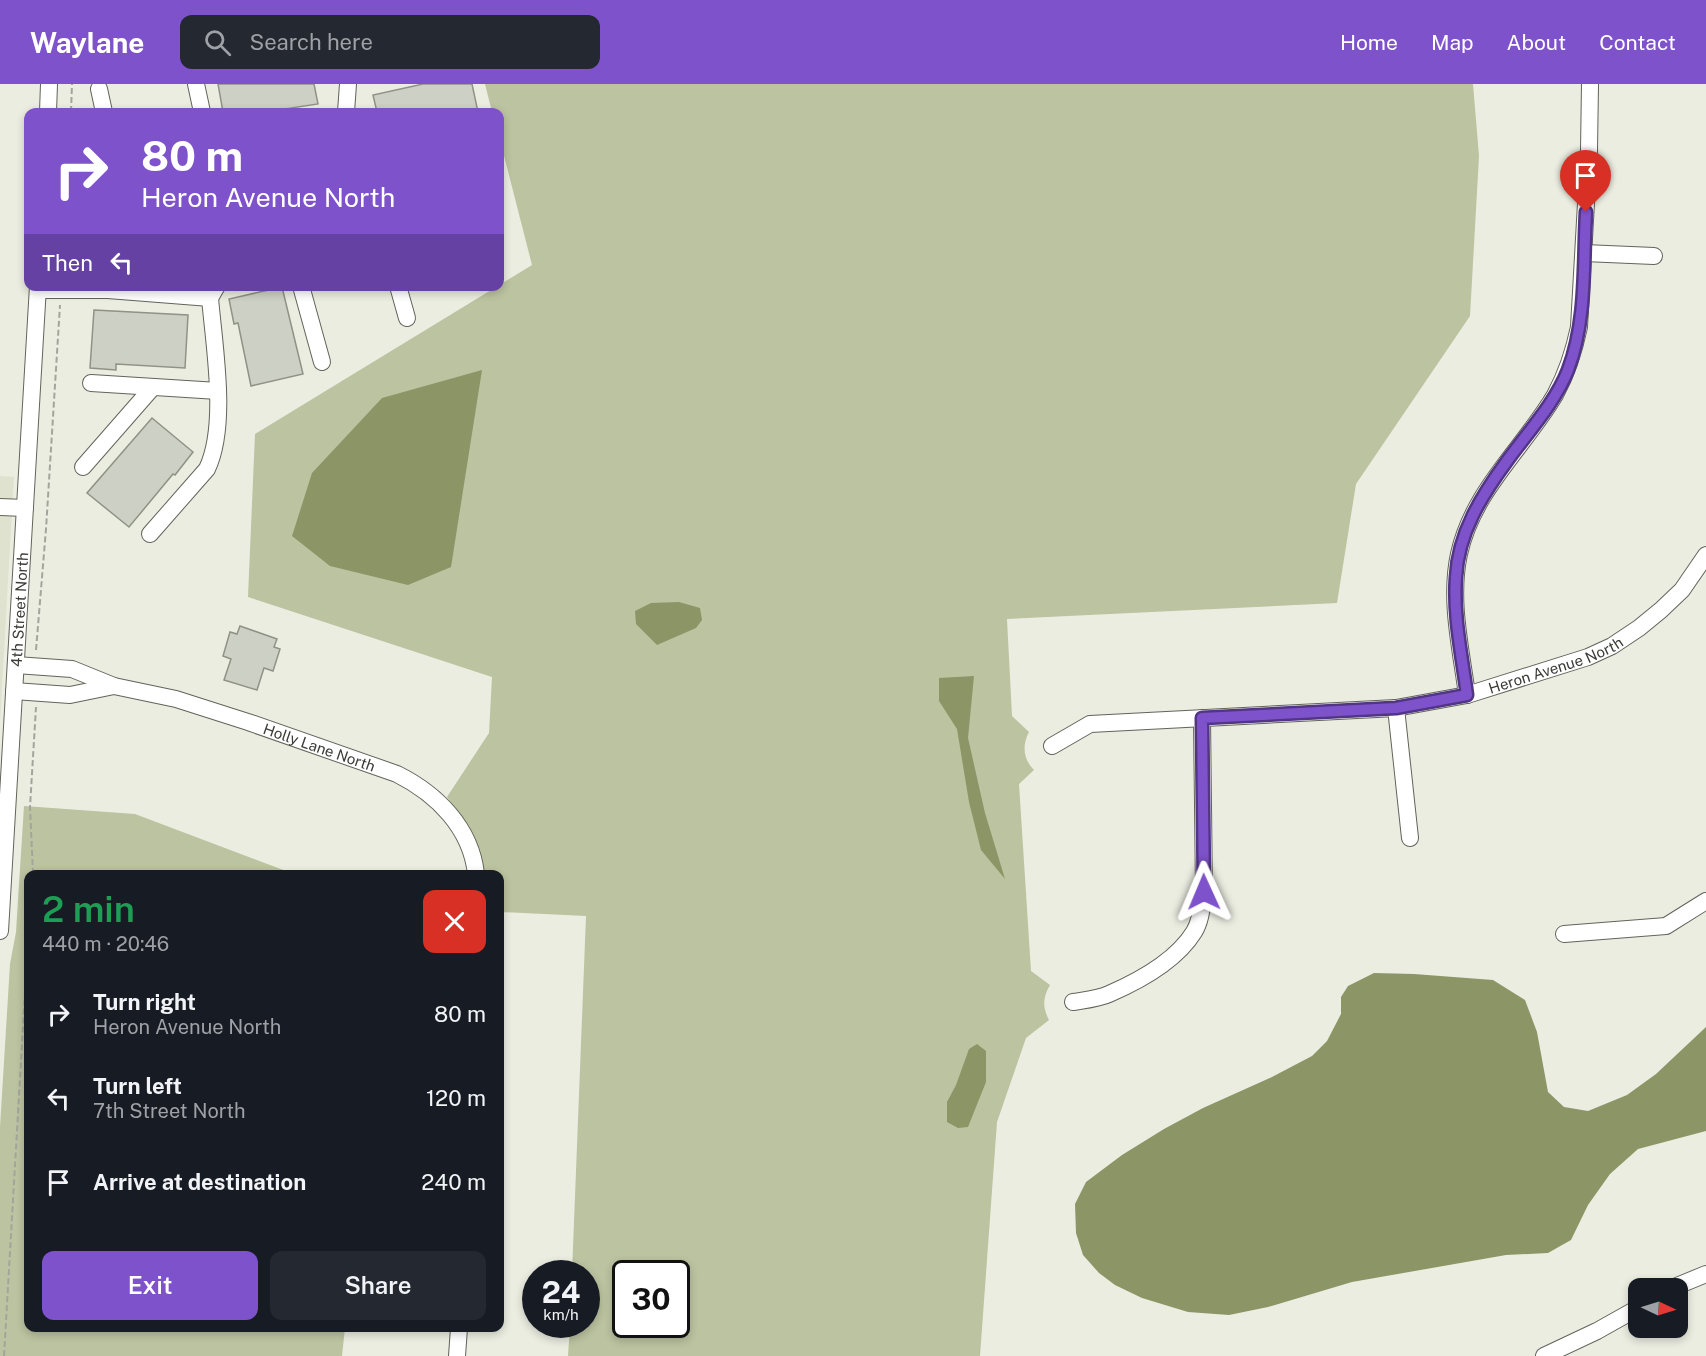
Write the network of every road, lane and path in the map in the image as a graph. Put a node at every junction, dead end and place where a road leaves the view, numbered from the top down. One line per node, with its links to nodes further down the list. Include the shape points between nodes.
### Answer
1 (49, 84): 7 (street)
2 (72, 84): 8 (path)
3 (196, 84): 10 (street)
4 (348, 84): 11 (street)
5 (1590, 84): 12 (street)
6 (99, 89): 9 (street)
7 (48, 108)
8 (71, 108)
9 (103, 108)
10 (201, 108)
11 (346, 108)
12 (1584, 252): 13 (street); 34 (street, via 1580,327 1566,373 1554,397 1486,489 1459,553 1456,602)
13 (1654, 256)
14 (38, 291): 27 (street, 4th Street North)
15 (160, 291): 18 (street)
16 (302, 291): 21 (street)
17 (400, 291): 20 (street)
18 (213, 292): 24 (street)
19 (60, 305): 30 (path)
20 (407, 318)
21 (322, 362)
22 (91, 382): 23 (street)
23 (153, 387): 24 (street); 25 (street)
24 (218, 392): 28 (street, via 213,457)
25 (83, 467)
26 (0, 507): 27 (street)
27 (25, 508): 31 (street, 4th Street North)
28 (150, 534)
29 (1706, 555): 34 (street, Heron Avenue North, via 1682,590 1612,646)
30 (36, 653)
31 (16, 665): 32 (street, Holly Lane North, via 72,669); 33 (street, 4th Street North)
32 (114, 686): 33 (street, Holly Lane North, via 70,695); 41 (street, Holly Lane North, via 176,699 237,718 418,784 454,818 467,840)
33 (14, 691): 43 (street, 4th Street North)
34 (1467, 695): 36 (street, Heron Avenue North)
35 (36, 702): 40 (path, via 30,807)
36 (1396, 708): 37 (street, Heron Avenue North); 39 (street)
37 (1202, 718): 38 (street, Heron Avenue North, via 1090,724); 46 (street, via 1204,892 1195,931 1167,962 1107,995)
38 (1052, 746)
39 (1410, 838)
40 (33, 870)
41 (476, 870)
42 (1706, 901): 45 (street, via 1666,926)
43 (0, 918): 44 (street, 4th Street North)
44 (0, 931)
45 (1564, 934)
46 (1073, 1002)
47 (24, 1046): 52 (path)
48 (1706, 1274): 49 (street)
49 (1688, 1281)
50 (1628, 1313): 54 (street)
51 (459, 1332): 53 (street)
52 (4, 1356)
53 (457, 1356)
54 (1544, 1356)

